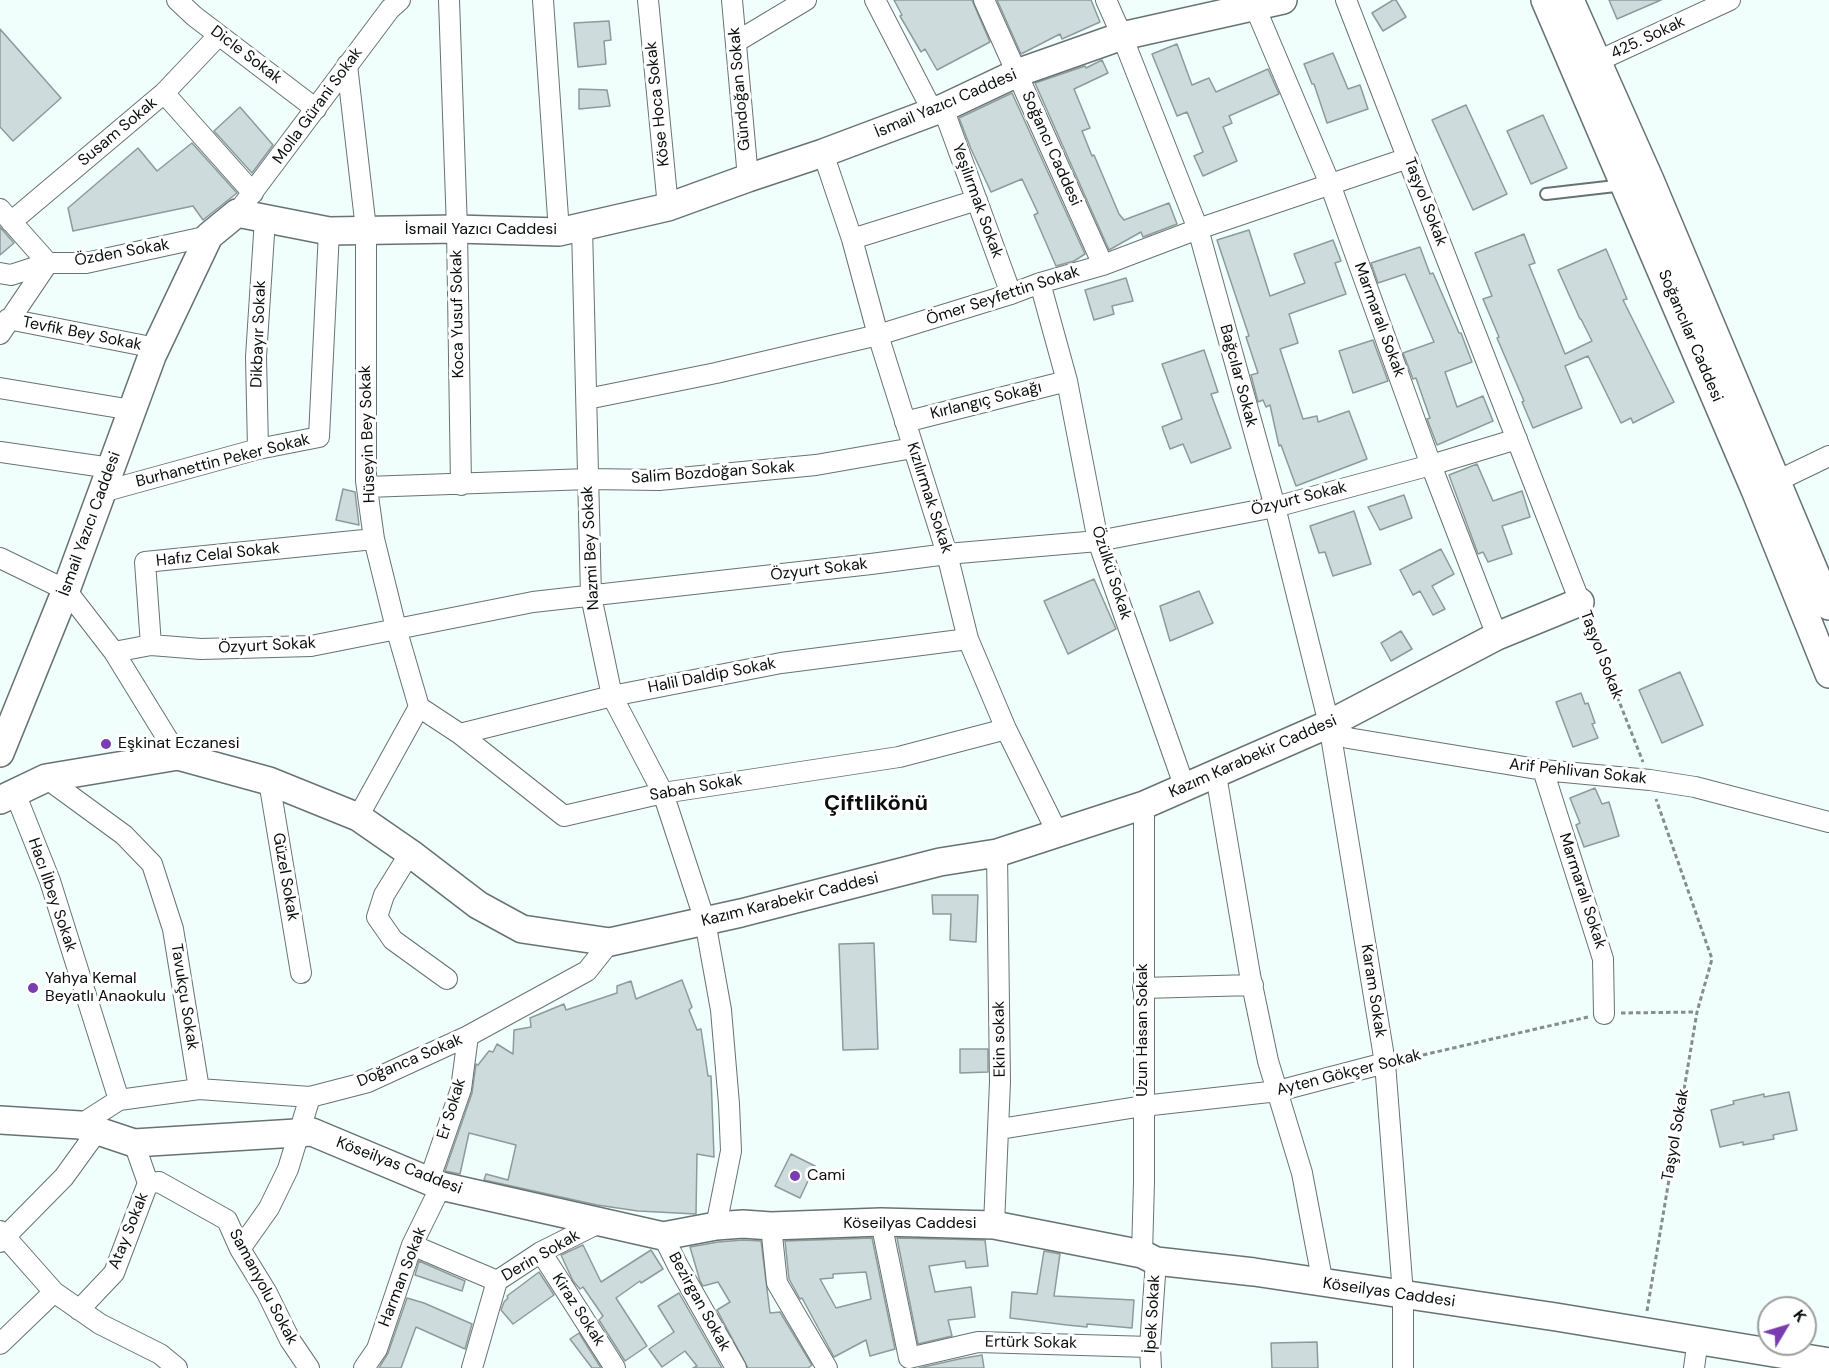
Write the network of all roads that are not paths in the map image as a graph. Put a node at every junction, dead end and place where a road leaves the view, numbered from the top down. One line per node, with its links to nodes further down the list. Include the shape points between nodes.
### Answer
1 (177, 0): 17 (street, Dicle Sokak)
2 (449, 0): 38 (street, Koca Yusuf Sokak)
3 (543, 0): 39 (street, Nazmi Bey Sokak)
4 (648, 0): 34 (street, Köse Hoca Sokak)
5 (732, 0): 19 (street, Gündoğan Sokak)
6 (806, 0): 19 (street)
7 (875, 0): 25 (street, Yeşilırmak Sokak)
8 (984, 0): 22 (street, Soğancı Caddesi)
9 (1106, 0): 18 (street, Bağcılar Sokak)
10 (1283, 0): 16 (street, İsmail Yazıcı Caddesi)
11 (1346, 0): 27 (street, Taşyol Sokak)
12 (1545, 0): 30 (street, Soğancılar Caddesi)
13 (1569, 0): 20 (street, Soğancılar Caddesi)
14 (1730, 0): 20 (street, 425. Sokak)
15 (390, 3): 21 (street, Molla Gürani Sokak)
16 (1254, 3): 18 (street, İsmail Yazıcı Caddesi); 29 (street, Marmaralı Sokak)
17 (219, 35): 23 (street, Susam Sokak); 24 (street, Dicle Sokak)
18 (1122, 36): 22 (street, İsmail Yazıcı Caddesi); 40 (street, Bağcılar Sokak)
19 (736, 42): 28 (street, Gündoğan Sokak)
20 (1598, 61): 65 (street, Soğancılar Caddesi)
21 (347, 65): 24 (street, Molla Gürani Sokak); 37 (street, Hüseyin Bey Sokak)
22 (1017, 73): 25 (street, İsmail Yazıcı Caddesi); 45 (street, Soğancı Caddesi)
23 (164, 93): 33 (street); 35 (street, Susam Sokak)
24 (316, 109): 33 (street, Molla Gürani Sokak)
25 (938, 110): 26 (street, İsmail Yazıcı Caddesi); 32 (street, Yeşilırmak Sokak)
26 (823, 153): 28 (street, İsmail Yazıcı Caddesi); 43 (street, Kızılırmak Sokak)
27 (1408, 158): 29 (street, Ömer Seyfettin Sokak); 57 (street, Taşyol Sokak)
28 (747, 178): 34 (street, İsmail Yazıcı Caddesi)
29 (1330, 184): 40 (street, Ömer Seyfettin Sokak); 62 (street, Marmaralı Sokak)
30 (1625, 185): 31 (lane); 82 (street, Soğancılar Caddesi)
31 (1546, 194)
32 (977, 200): 43 (street); 48 (street, Yeşilırmak Sokak)
33 (245, 203): 36 (street, İsmail Yazıcı Caddesi); 42 (street, İsmail Yazıcı Caddesi)
34 (668, 207): 39 (street, İsmail Yazıcı Caddesi)
35 (6, 215): 44 (street)
36 (265, 219): 41 (street, İsmail Yazıcı Caddesi); 59 (street, Dikbayır Sokak, via 256,357)
37 (366, 229): 38 (street, İsmail Yazıcı Caddesi); 41 (street, İsmail Yazıcı Caddesi); 67 (street, Hüseyin Bey Sokak)
38 (457, 229): 39 (street, İsmail Yazıcı Caddesi); 66 (street, Koca Yusuf Sokak)
39 (570, 229): 54 (street, Nazmi Bey Sokak)
40 (1198, 229): 45 (street, Ömer Seyfettin Sokak); 68 (street, Bağcılar Sokak)
41 (328, 231): 59 (street, Burhanettin Peker Sokak, via 319,437)
42 (209, 236): 44 (street, Özden Sokak, via 86,263); 51 (street, İsmail Yazıcı Caddesi)
43 (852, 239): 50 (street, Kızılırmak Sokak)
44 (48, 263): 46 (street, Özden Sokak, via 11,275); 49 (street)
45 (1103, 265): 47 (street, Ömer Seyfettin Sokak)
46 (0, 273)
47 (1040, 283): 48 (street, Ömer Seyfettin Sokak); 52 (street, Özülkü Sokak)
48 (1011, 294): 50 (street, Ömer Seyfettin Sokak)
49 (4, 327): 51 (street, Tevfik Bey Sokak)
50 (878, 335): 54 (street, Ömer Seyfettin Sokak); 56 (street, Kızılırmak Sokak)
51 (156, 348): 55 (street, İsmail Yazıcı Caddesi)
52 (1067, 381): 56 (street, Kırlangıç Sokağı); 70 (street, Özülkü Sokak)
53 (0, 388): 55 (street)
54 (587, 399): 63 (street, Nazmi Bey Sokak)
55 (132, 410): 64 (street, İsmail Yazıcı Caddesi)
56 (905, 422): 58 (street, Kızılırmak Sokak)
57 (1517, 439): 62 (street, Özyurt Sokak); 75 (street, Taşyol Sokak)
58 (913, 448): 63 (street, Salim Bozdoğan Sokak, via 816,465 681,478); 71 (street, Kızılırmak Sokak)
59 (258, 449): 64 (street, Burhanettin Peker Sokak)
60 (0, 452): 64 (street)
61 (1829, 456): 65 (street)
62 (1431, 465): 68 (street, Özyurt Sokak); 78 (street, Marmaralı Sokak)
63 (588, 479): 66 (street, Salim Bozdoğan Sokak); 74 (street, Nazmi Bey Sokak)
64 (106, 480): 73 (street, İsmail Yazıcı Caddesi)
65 (1777, 481): 76 (street, Soğancılar Caddesi)
66 (461, 485): 67 (street, Salim Bozdoğan Sokak)
67 (367, 487): 69 (street, Hüseyin Bey Sokak)
68 (1275, 507): 70 (street, Özyurt Sokak); 85 (street, Bağcılar Sokak)
69 (374, 539): 77 (street, Hüseyin Bey Sokak); 80 (street, Hafız Celal Sokak, via 145,562)
70 (1098, 541): 71 (street, Özyurt Sokak); 94 (street, Özülkü Sokak)
71 (947, 554): 74 (street, Özyurt Sokak); 79 (street, Kızılırmak Sokak)
72 (0, 558): 73 (street)
73 (66, 590): 81 (street); 88 (street, İsmail Yazıcı Caddesi)
74 (591, 596): 77 (street, Özyurt Sokak, via 533,602); 83 (street, Nazmi Bey Sokak)
75 (1580, 602): 78 (street, Kazım Karabekir Caddesi)
76 (1829, 606)
77 (396, 628): 80 (street, Özyurt Sokak, via 311,646 201,649); 84 (street, Hüseyin Bey Sokak)
78 (1497, 636): 85 (street, Kazım Karabekir Caddesi)
79 (968, 639): 83 (street, Halil Daldip Sokak, via 781,663); 86 (street, Kızılırmak Sokak)
80 (151, 645): 81 (street, Özyurt Sokak)
81 (114, 652): 89 (street)
82 (1829, 674)
83 (612, 696): 87 (street, Halil Daldip Sokak); 95 (street, Nazmi Bey Sokak)
84 (419, 707): 87 (street, Sabah Sokak); 98 (street)
85 (1329, 724): 90 (street, Arif Pehlivan Sokak, via 1348,738); 91 (street, Kazım Karabekir Caddesi); 111 (street, Karam Sokak)
86 (1006, 729): 95 (street, Sabah Sokak, via 899,757); 100 (street, Kızılırmak Sokak)
87 (460, 734): 95 (street, Sabah Sokak, via 564,816)
88 (0, 753)
89 (178, 756): 92 (street, Kazım Karabekir Caddesi); 93 (street, Kazım Karabekir Caddesi)
90 (1543, 770): 99 (street, Arif Pehlivan Sokak, via 1695,787); 109 (street, Marmaralı Sokak, via 1604,958)
91 (1216, 775): 94 (street, Kazım Karabekir Caddesi); 107 (street)
92 (46, 778): 96 (street, Kazım Karabekir Caddesi); 112 (street, Tavukçu Sokak, via 124,835 152,864 173,929)
93 (269, 781): 98 (street, Kazım Karabekir Caddesi); 105 (street, Güzel Sokak)
94 (1185, 788): 97 (street, Kazım Karabekir Caddesi)
95 (663, 793): 103 (street, Nazmi Bey Sokak)
96 (7, 796): 115 (street, Hacı İlbey Sokak, via 50,881)
97 (1144, 805): 100 (street, Kazım Karabekir Caddesi); 108 (street, Uzun Hasan Sokak)
98 (358, 817): 101 (street, Kazım Karabekir Caddesi)
99 (1829, 822)
100 (1058, 834): 102 (street, Kazım Karabekir Caddesi)
101 (410, 853): 104 (street, Kazım Karabekir Caddesi, via 478,905 522,928); 106 (street, via 384,895 377,917 393,940)
102 (997, 853): 103 (street, Kazım Karabekir Caddesi, via 940,862); 119 (street, Ekin sokak)
103 (705, 921): 104 (street, Kazım Karabekir Caddesi); 127 (street, Nazmi Bey Sokak, via 721,1010 729,1116 730,1151)
104 (610, 942): 110 (street, Doğanca Sokak, via 587,971)
105 (301, 973)
106 (447, 979)
107 (1253, 985): 108 (street); 113 (street)
108 (1143, 988): 116 (street, Uzun Hasan Sokak)
109 (1604, 1014)
110 (468, 1036): 114 (street, Doğanca Sokak, via 368,1082); 123 (street, Er Sokak, via 461,1089)
111 (1385, 1063): 113 (street, Ayten Gökçer Sokak); 138 (street, Karam Sokak)
112 (199, 1089): 114 (street, Doğanca Sokak); 115 (street, Doğanca Sokak)
113 (1278, 1091): 116 (street, Ayten Gökçer Sokak); 136 (street, via 1302,1173)
114 (310, 1097): 120 (street)
115 (119, 1100): 118 (street, Doğanca Sokak)
116 (1143, 1106): 119 (street, Ayten Gökçer Sokak); 134 (street, Uzun Hasan Sokak)
117 (0, 1120): 118 (street, Köseilyas Caddesi)
118 (89, 1127): 121 (street, Köseilyas Caddesi); 130 (street, via 64,1177)
119 (1000, 1129): 126 (street, Ekin sokak)
120 (298, 1133): 121 (street, Köseilyas Caddesi); 123 (street, Köseilyas Caddesi, via 312,1132); 132 (street, via 288,1169 270,1208)
121 (134, 1143): 122 (street, Atay Sokak)
122 (148, 1183): 132 (street, Samanyolu Sokak, via 159,1182 227,1220); 139 (street, Atay Sokak, via 114,1273)
123 (435, 1184): 124 (street, Köseilyas Caddesi); 131 (street, Harman Sokak)
124 (601, 1222): 129 (street, Köseilyas Caddesi); 133 (street, Derin Sokak)
125 (881, 1222): 126 (street, Köseilyas Caddesi); 128 (street, Köseilyas Caddesi); 142 (street, Ertürk Sokak, via 909,1358 978,1342)
126 (994, 1225): 134 (street, Köseilyas Caddesi)
127 (716, 1226): 128 (street, Köseilyas Caddesi); 129 (street, Köseilyas Caddesi)
128 (771, 1226): 150 (street, via 777,1284)
129 (663, 1236): 149 (street, Bezirgan Sokak)
130 (2, 1237): 137 (street)
131 (412, 1245): 135 (street); 147 (street, Harman Sokak, via 377,1349)
132 (240, 1250): 146 (street, Samanyolu Sokak)
133 (541, 1252): 135 (street, Derin Sokak); 148 (street, Kiraz Sokak)
134 (1149, 1258): 136 (street, Köseilyas Caddesi); 142 (street, İpek Sokak)
135 (497, 1281): 144 (street, Derin Sokak)
136 (1323, 1284): 138 (street, Köseilyas Caddesi)
137 (54, 1292): 139 (street); 141 (street)
138 (1403, 1294): 140 (street, Köseilyas Caddesi); 152 (street, Karam Sokak)
139 (79, 1310): 145 (street, via 160,1354)
140 (1698, 1340): 143 (street, Köseilyas Caddesi); 153 (street)
141 (0, 1344)
142 (1150, 1347): 151 (street, İpek Sokak)
143 (1829, 1362)
144 (476, 1366)
145 (177, 1368)
146 (309, 1368)
147 (364, 1368)
148 (615, 1368)
149 (736, 1368)
150 (826, 1368)
151 (1151, 1368)
152 (1403, 1368)
153 (1694, 1368)

